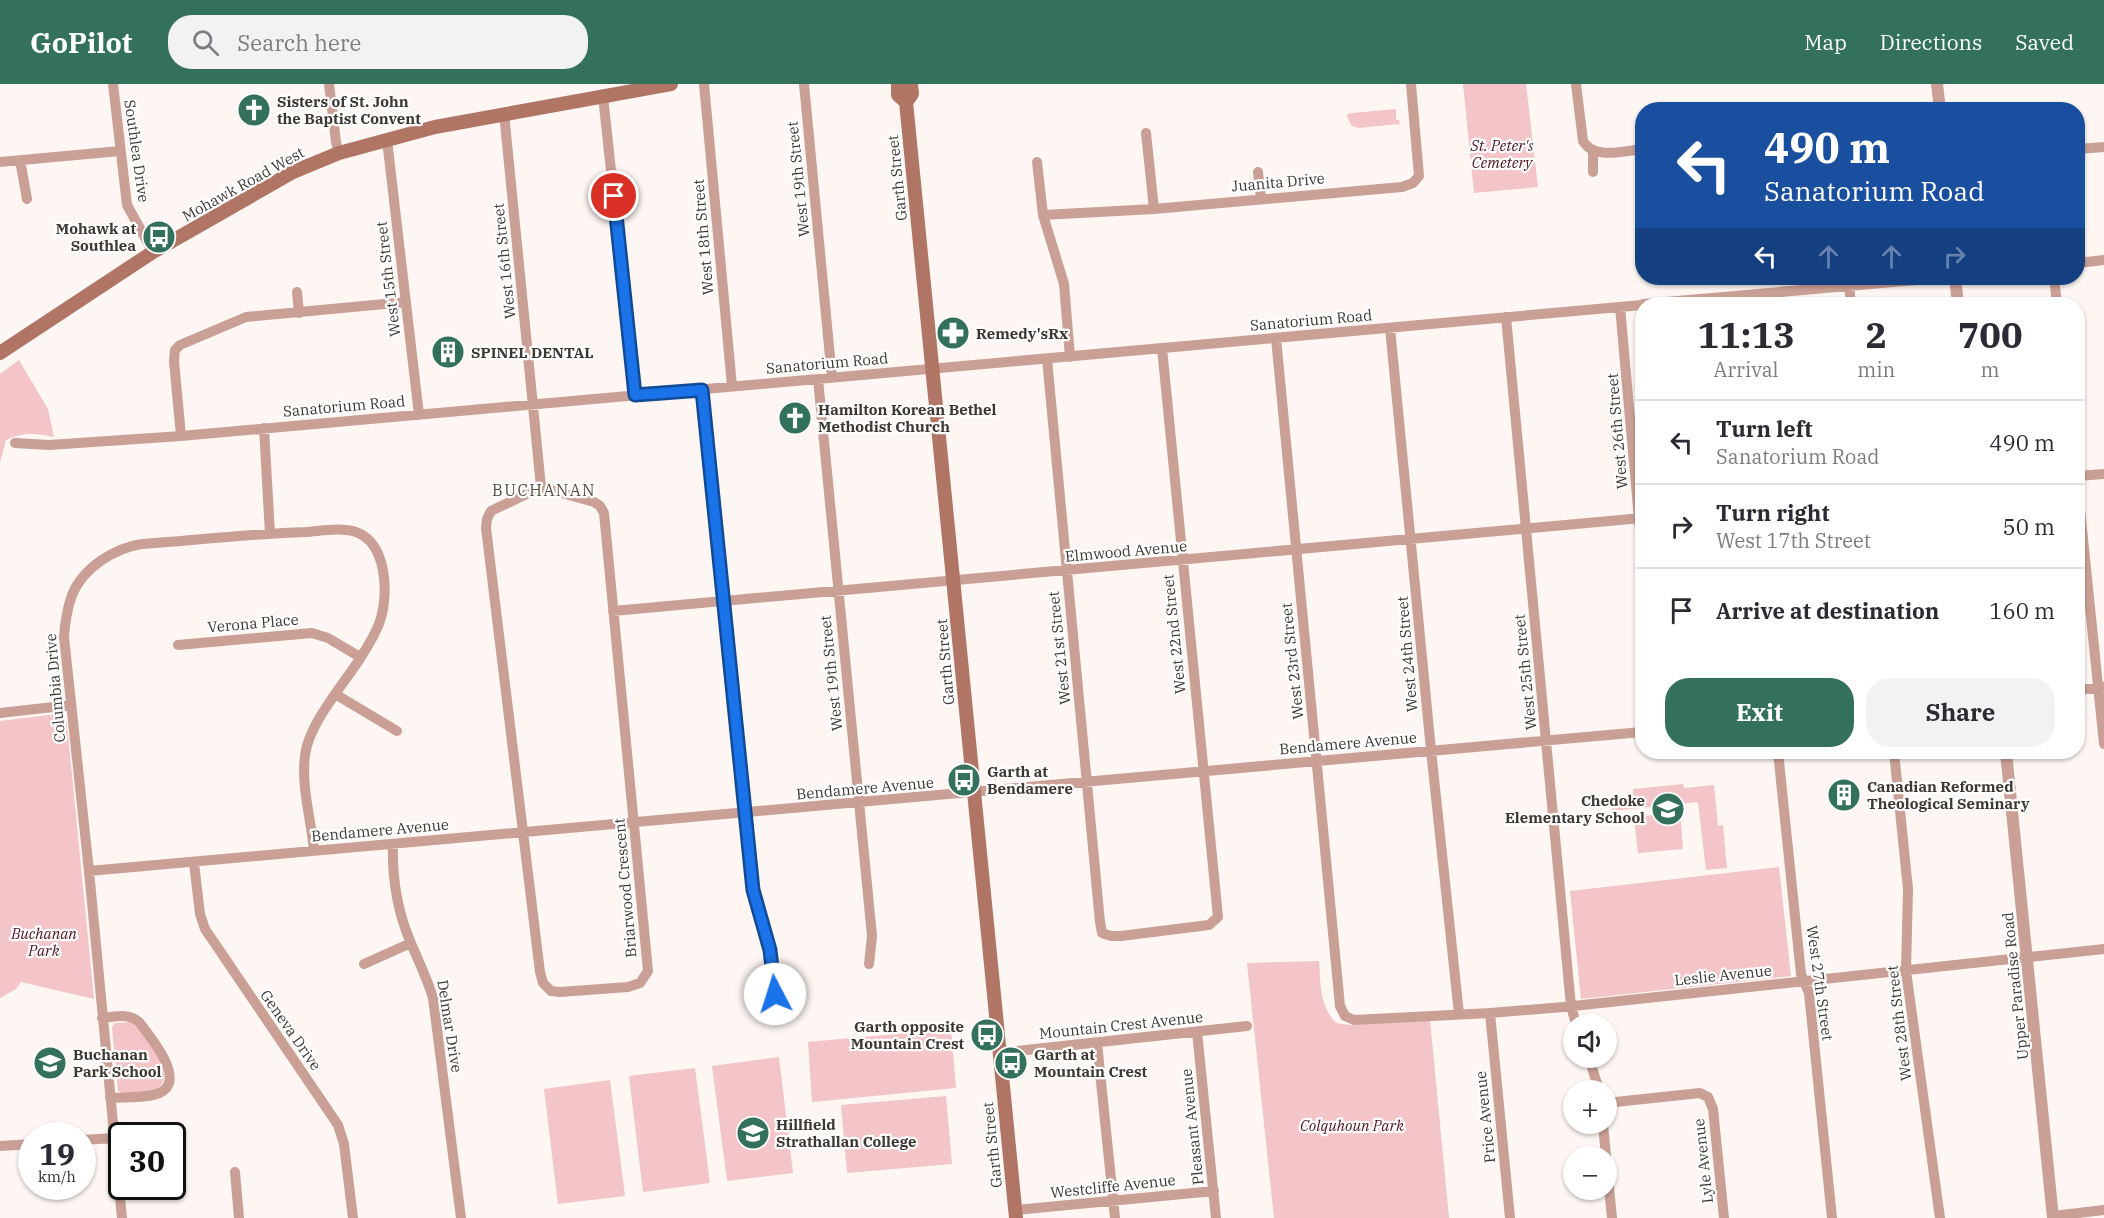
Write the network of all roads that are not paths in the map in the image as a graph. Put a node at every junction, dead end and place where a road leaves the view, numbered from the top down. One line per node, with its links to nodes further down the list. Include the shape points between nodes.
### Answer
1 (113, 84): 20 (street, Southlea Drive)
2 (329, 84): 22 (street)
3 (671, 84): 11 (main road, Mohawk Road West)
4 (704, 84): 54 (street, West 18th Street)
5 (804, 84): 52 (street, West 19th Street)
6 (898, 84): 12 (main road, Garth Street, via 898,95)
7 (911, 84): 12 (main road, Garth Street, via 912,94)
8 (1411, 84): 28 (street, Juanita Drive, via 1419,167 1419,176 1413,183)
9 (1576, 84): 21 (street, via 1583,141)
10 (1937, 84): 13 (street)
11 (603, 96): 14 (main road, Mohawk Road West); 56 (street)
12 (906, 102): 51 (main road, Garth Street)
13 (1939, 102)
14 (504, 114): 16 (main road, Mohawk Road West); 57 (street, West 16th Street)
15 (1146, 133): 30 (street)
16 (387, 140): 22 (main road, Mohawk Road West); 40 (street, West 15th Street)
17 (2104, 147): 18 (street)
18 (2085, 148)
19 (1635, 149): 21 (street)
20 (120, 151): 23 (street); 32 (street, Southlea Drive, via 127,205)
21 (1593, 152): 27 (street)
22 (339, 153): 32 (main road, Mohawk Road West, via 293,172)
23 (20, 160): 24 (street); 29 (street)
24 (0, 162)
25 (1037, 162): 31 (street)
26 (1258, 172): 28 (street)
27 (1593, 172)
28 (1261, 198): 30 (street, Juanita Drive)
29 (27, 199)
30 (1154, 209): 31 (street, Juanita Drive)
31 (1043, 215): 49 (street, via 1061,270)
32 (153, 252): 48 (main road, Mohawk Road West)
33 (2104, 260): 34 (street)
34 (2085, 261)
35 (1860, 285): 36 (street, Sanatorium Road)
36 (1849, 286): 38 (street, Sanatorium Road); 39 (street)
37 (297, 292): 43 (street)
38 (1759, 297)
39 (1850, 297)
40 (406, 302): 43 (street); 58 (street, West 15th Street)
41 (1635, 305): 42 (street, Sanatorium Road)
42 (1620, 307): 44 (street, Sanatorium Road); 62 (street, West 26th Street)
43 (299, 313): 60 (street, via 246,317 175,350)
44 (1506, 317): 45 (street, Sanatorium Road); 67 (street, West 25th Street)
45 (1390, 328): 46 (street, Sanatorium Road); 69 (street, West 24th Street)
46 (1276, 338): 47 (street, Sanatorium Road); 70 (street, West 23rd Street)
47 (1162, 348): 49 (street, Sanatorium Road); 72 (street, West 22nd Street)
48 (0, 352)
49 (1070, 357): 50 (street, Sanatorium Road)
50 (1047, 359): 51 (street, Sanatorium Road); 73 (street, West 21st Street)
51 (932, 369): 52 (street, Sanatorium Road); 74 (main road, Garth Street)
52 (832, 378): 53 (street, Sanatorium Road)
53 (818, 379): 54 (street, Sanatorium Road); 75 (street, West 19th Street)
54 (732, 386): 55 (street, Sanatorium Road)
55 (702, 390): 56 (street, Sanatorium Road); 76 (street)
56 (635, 395): 57 (street, Sanatorium Road)
57 (534, 405): 58 (street, Sanatorium Road); 65 (street)
58 (419, 415): 59 (street, Sanatorium Road)
59 (264, 428): 60 (street, Sanatorium Road); 68 (street)
60 (181, 436): 61 (street, Sanatorium Road, via 49,446)
61 (15, 443)
62 (1635, 458)
63 (2104, 474): 64 (street)
64 (2085, 475)
65 (541, 488): 77 (street, Briarwood Crescent, via 600,506 604,513); 100 (street, Briarwood Crescent, via 491,512 486,528)
66 (1635, 519): 67 (street, Elmwood Avenue)
67 (1526, 530): 69 (street, Elmwood Avenue); 87 (street, West 25th Street)
68 (270, 534): 79 (street, Columbia Drive, via 353,531 366,537 377,551 383,572 384,607); 83 (street, Columbia Drive, via 125,546 102,560 82,578 66,613 64,637)
69 (1412, 538): 70 (street, Elmwood Avenue); 89 (street, West 24th Street)
70 (1296, 549): 72 (street, Elmwood Avenue); 93 (street, West 23rd Street)
71 (2085, 550): 80 (street)
72 (1182, 561): 73 (street, Elmwood Avenue); 94 (street, West 22nd Street)
73 (1067, 571): 74 (street, Elmwood Avenue); 95 (street, West 21st Street)
74 (954, 581): 75 (street, Elmwood Avenue); 96 (main road, Garth Street)
75 (838, 591): 76 (street, Elmwood Avenue); 97 (street, West 19th Street)
76 (724, 602): 77 (street, Elmwood Avenue); 98 (street)
77 (613, 611): 99 (street, Briarwood Crescent)
78 (178, 645): 79 (street, Verona Place, via 312,633)
79 (360, 657): 82 (street, Columbia Drive)
80 (2101, 687): 81 (street); 88 (street)
81 (2085, 689)
82 (335, 694): 85 (street); 102 (street, Columbia Drive, via 313,731 305,754)
83 (71, 705): 84 (street); 104 (street, Columbia Drive)
84 (0, 713)
85 (397, 731)
86 (1635, 733): 87 (street, Bendamere Avenue)
87 (1547, 741): 89 (street, Bendamere Avenue); 113 (street, West 25th Street)
88 (2104, 744)
89 (1431, 750): 93 (street, Bendamere Avenue); 116 (street, West 24th Street)
90 (1779, 759): 112 (street, West 27th Street)
91 (1895, 759): 111 (street, West 28th Street, via 1908,889)
92 (2007, 759): 108 (street, Upper Paradise Road)
93 (1317, 761): 94 (street, Bendamere Avenue); 118 (street, West 23rd Street, via 1340,1006)
94 (1203, 771): 95 (street, Bendamere Avenue); 105 (street, West 22nd Street, via 1218,917 1209,925 1121,936)
95 (1088, 782): 96 (street, Bendamere Avenue); 105 (street, West 21st Street)
96 (974, 793): 97 (street, Bendamere Avenue); 123 (main road, Garth Street)
97 (860, 803): 98 (street, Bendamere Avenue); 110 (street, West 19th Street, via 872,936)
98 (745, 813): 99 (street, Bendamere Avenue); 114 (street, via 753,890 770,950)
99 (635, 823): 100 (street, Bendamere Avenue); 100 (street, Briarwood Crescent, via 648,971 640,983 628,987 560,992 551,991 543,983)
100 (523, 833): 101 (street, Bendamere Avenue)
101 (393, 844): 102 (street, Bendamere Avenue); 106 (street, Delmar Drive, via 395,890)
102 (314, 850): 103 (street, Bendamere Avenue)
103 (194, 863): 104 (street, Bendamere Avenue); 139 (street, Geneva Drive, via 205,929 340,1129)
104 (89, 871): 119 (street, Columbia Drive)
105 (1102, 933)
106 (411, 943): 109 (street); 140 (street, Delmar Drive, via 433,998)
107 (2104, 949): 108 (street, Leslie Avenue)
108 (2027, 958): 111 (street, Leslie Avenue); 136 (street, Upper Paradise Road)
109 (364, 964)
110 (869, 964)
111 (1906, 971): 112 (street, Leslie Avenue); 147 (street, West 28th Street)
112 (1804, 981): 113 (street, Leslie Avenue); 146 (street, West 27th Street, via 1809,993)
113 (1571, 1006): 115 (street, Leslie Avenue); 117 (street, West 25th Street)
114 (777, 1011)
115 (1490, 1013): 116 (street, Leslie Avenue); 143 (street, Price Avenue)
116 (1459, 1014): 118 (street, Leslie Avenue, via 1354,1020)
117 (1573, 1014)
118 (1345, 1016)
119 (102, 1018): 124 (street, Columbia Drive); 124 (street, via 134,1017 170,1070 166,1087 154,1095)
120 (1247, 1026): 121 (street, Mountain Crest Avenue)
121 (1197, 1032): 122 (street, Mountain Crest Avenue); 130 (street, Pleasant Avenue)
122 (1096, 1043): 123 (street, Mountain Crest Avenue); 133 (street)
123 (999, 1053): 135 (main road, Garth Street)
124 (110, 1098): 126 (street, Columbia Drive)
125 (1617, 1102): 145 (street, Lyle Avenue, via 1700,1093 1708,1097 1713,1109)
126 (112, 1122)
127 (18, 1145): 128 (street)
128 (0, 1146)
129 (235, 1172): 138 (street)
130 (1214, 1191): 133 (street, Westcliffe Avenue); 142 (street, Pleasant Avenue)
131 (120, 1200): 137 (street, Columbia Drive)
132 (1610, 1200): 144 (street)
133 (1113, 1201): 135 (street, Westcliffe Avenue); 141 (street)
134 (2104, 1210): 136 (street)
135 (1016, 1214)
136 (2053, 1217)
137 (122, 1218)
138 (239, 1218)
139 (353, 1218)
140 (461, 1218)
141 (1115, 1218)
142 (1216, 1218)
143 (1510, 1218)
144 (1612, 1218)
145 (1724, 1218)
146 (1832, 1218)
147 (1940, 1218)

